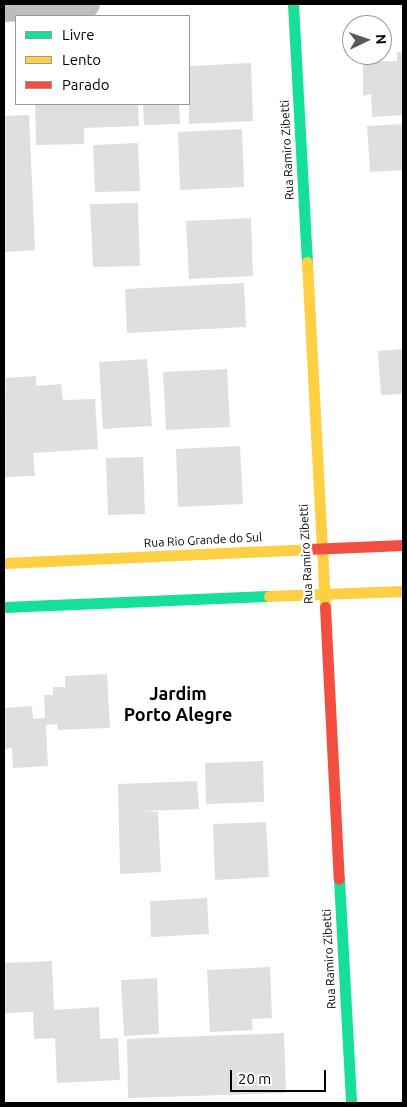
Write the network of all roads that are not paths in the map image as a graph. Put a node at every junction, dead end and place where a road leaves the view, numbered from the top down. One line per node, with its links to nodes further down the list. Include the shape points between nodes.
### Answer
1 (86, 4): 3 (street)
2 (293, 4): 5 (street, Rua Ramiro Zibetti)
3 (4, 8)
4 (403, 545): 5 (street, Rua Rio Grande do Sul)
5 (320, 548): 6 (street, Rua Rio Grande do Sul); 8 (street, Rua Ramiro Zibetti)
6 (4, 563)
7 (403, 591): 8 (street)
8 (322, 594): 9 (street); 10 (street, Rua Ramiro Zibetti)
9 (4, 607)
10 (351, 1103)

